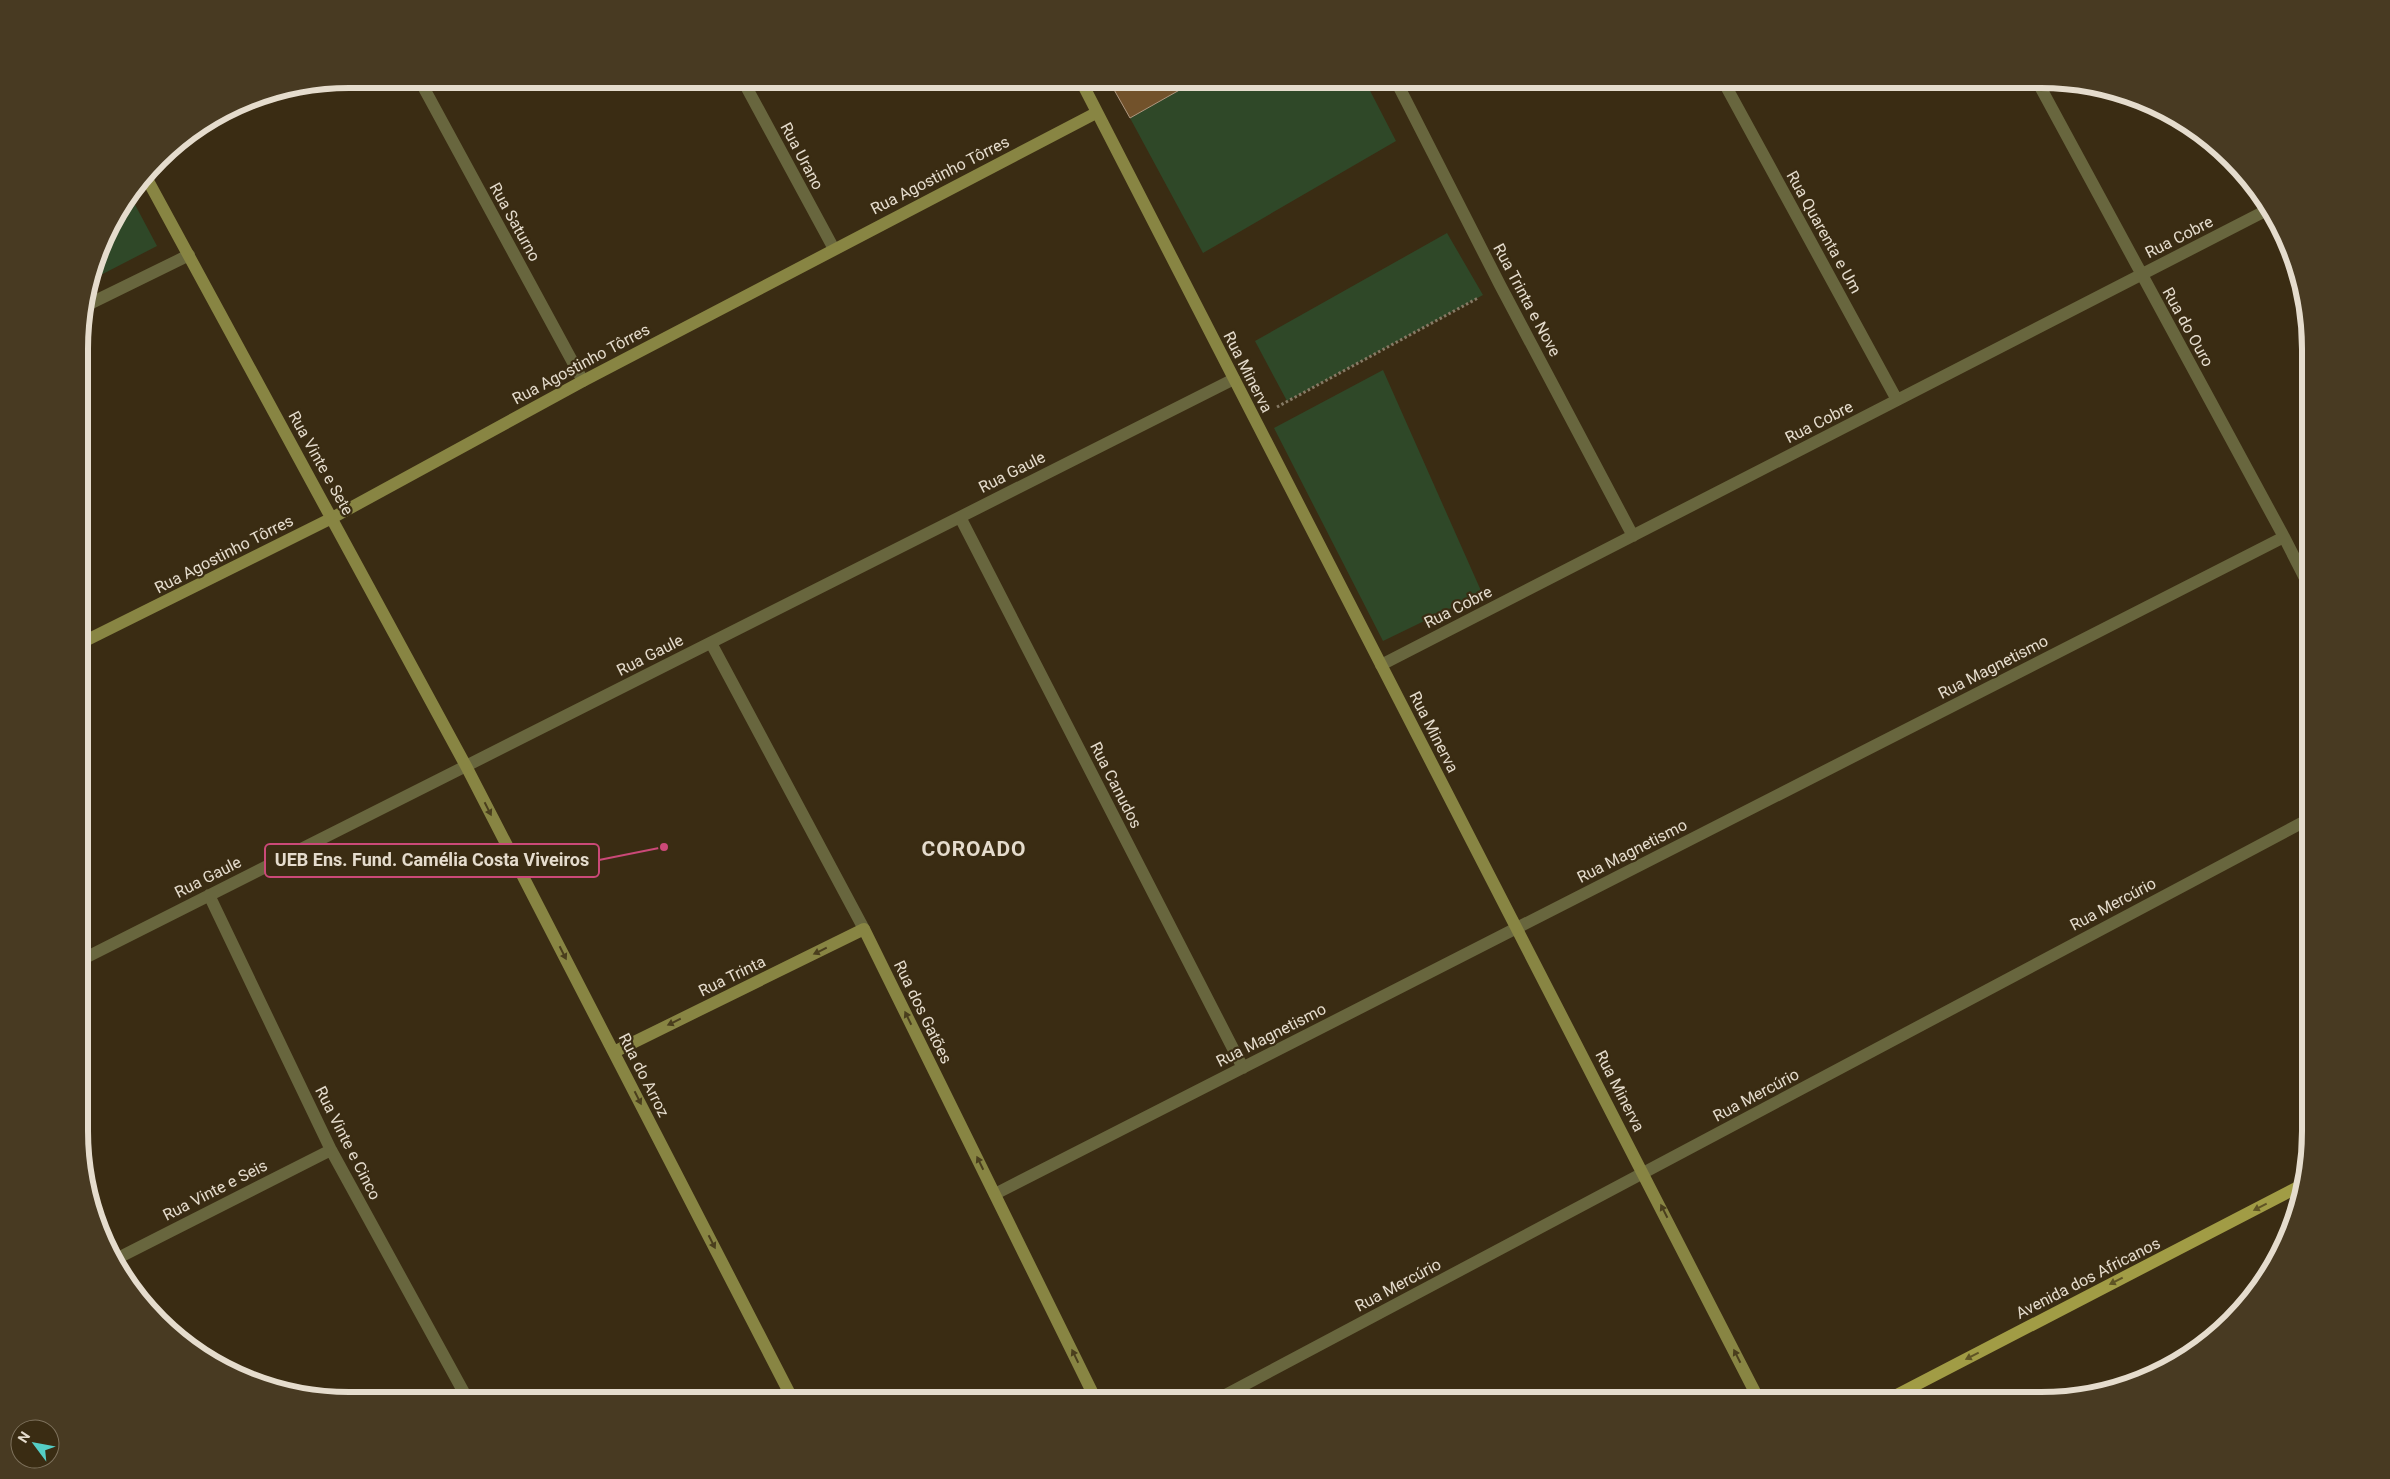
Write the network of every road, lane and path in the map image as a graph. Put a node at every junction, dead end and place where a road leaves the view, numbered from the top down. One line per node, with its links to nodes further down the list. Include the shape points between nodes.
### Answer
1 (424, 88): 16 (street, Rua Saturno)
2 (747, 88): 10 (street, Rua Urano)
3 (1084, 88): 7 (street, Rua Minerva)
4 (1400, 88): 13 (street, Rua Trinta e Nove)
5 (1727, 88): 17 (street, Rua Quarenta e Um)
6 (2041, 88): 12 (street, Rua do Ouro)
7 (1096, 113): 10 (street, Rua Agostinho Tôrres); 15 (street, Rua Minerva)
8 (148, 181): 11 (street, Rua Vinte e Sete)
9 (2264, 212): 12 (street, Rua Cobre)
10 (834, 249): 16 (street, Rua Agostinho Tôrres)
11 (188, 255): 14 (street); 20 (street, Rua Vinte e Sete)
12 (2141, 275): 17 (street, Rua Cobre); 22 (street, Rua do Ouro)
13 (1500, 285): 18 (path); 21 (street, Rua Trinta e Nove)
14 (92, 303)
15 (1234, 379): 18 (street, Rua Minerva); 19 (street, Rua Gaule)
16 (583, 380): 20 (street, Rua Agostinho Tôrres)
17 (1897, 400): 21 (street, Rua Cobre)
18 (1254, 419): 26 (street, Rua Minerva)
19 (960, 517): 25 (street, Rua Gaule); 34 (street, Rua Canudos)
20 (332, 518): 24 (street, Rua Agostinho Tôrres); 27 (street, Rua Vinte e Sete)
21 (1633, 536): 26 (street, Rua Cobre)
22 (2284, 537): 23 (street, Rua do Ouro); 30 (street, Rua Magnetismo)
23 (2302, 572)
24 (87, 640)
25 (711, 643): 27 (street, Rua Gaule); 31 (street, Rua dos Gatões)
26 (1381, 665): 30 (street, Rua Minerva)
27 (466, 766): 29 (street, Rua Gaule); 33 (street, Rua do Arroz, one-way to 33)
28 (2302, 823): 36 (street, Rua Mercúrio)
29 (209, 895): 32 (street, Rua Gaule); 35 (street, Rua Vinte e Cinco)
30 (1518, 928): 34 (street, Rua Magnetismo); 36 (street, Rua Minerva)
31 (864, 929): 33 (street, Rua Trinta, one-way to 33); 38 (street, Rua dos Gatões, one-way to 31)
32 (87, 957)
33 (614, 1052): 41 (street, Rua do Arroz, one-way to 41)
34 (1243, 1068): 38 (street, Rua Magnetismo)
35 (331, 1150): 39 (street, Rua Vinte e Seis); 40 (street, Rua Vinte e Cinco)
36 (1644, 1172): 43 (street, Rua Mercúrio); 44 (street, Rua Minerva, one-way to 36)
37 (2296, 1188): 45 (main road, Avenida dos Africanos, one-way to 45)
38 (995, 1194): 42 (street, Rua dos Gatões, one-way to 38)
39 (120, 1257)
40 (464, 1392)
41 (789, 1392)
42 (1092, 1392)
43 (1231, 1392)
44 (1755, 1392)
45 (1902, 1392)

